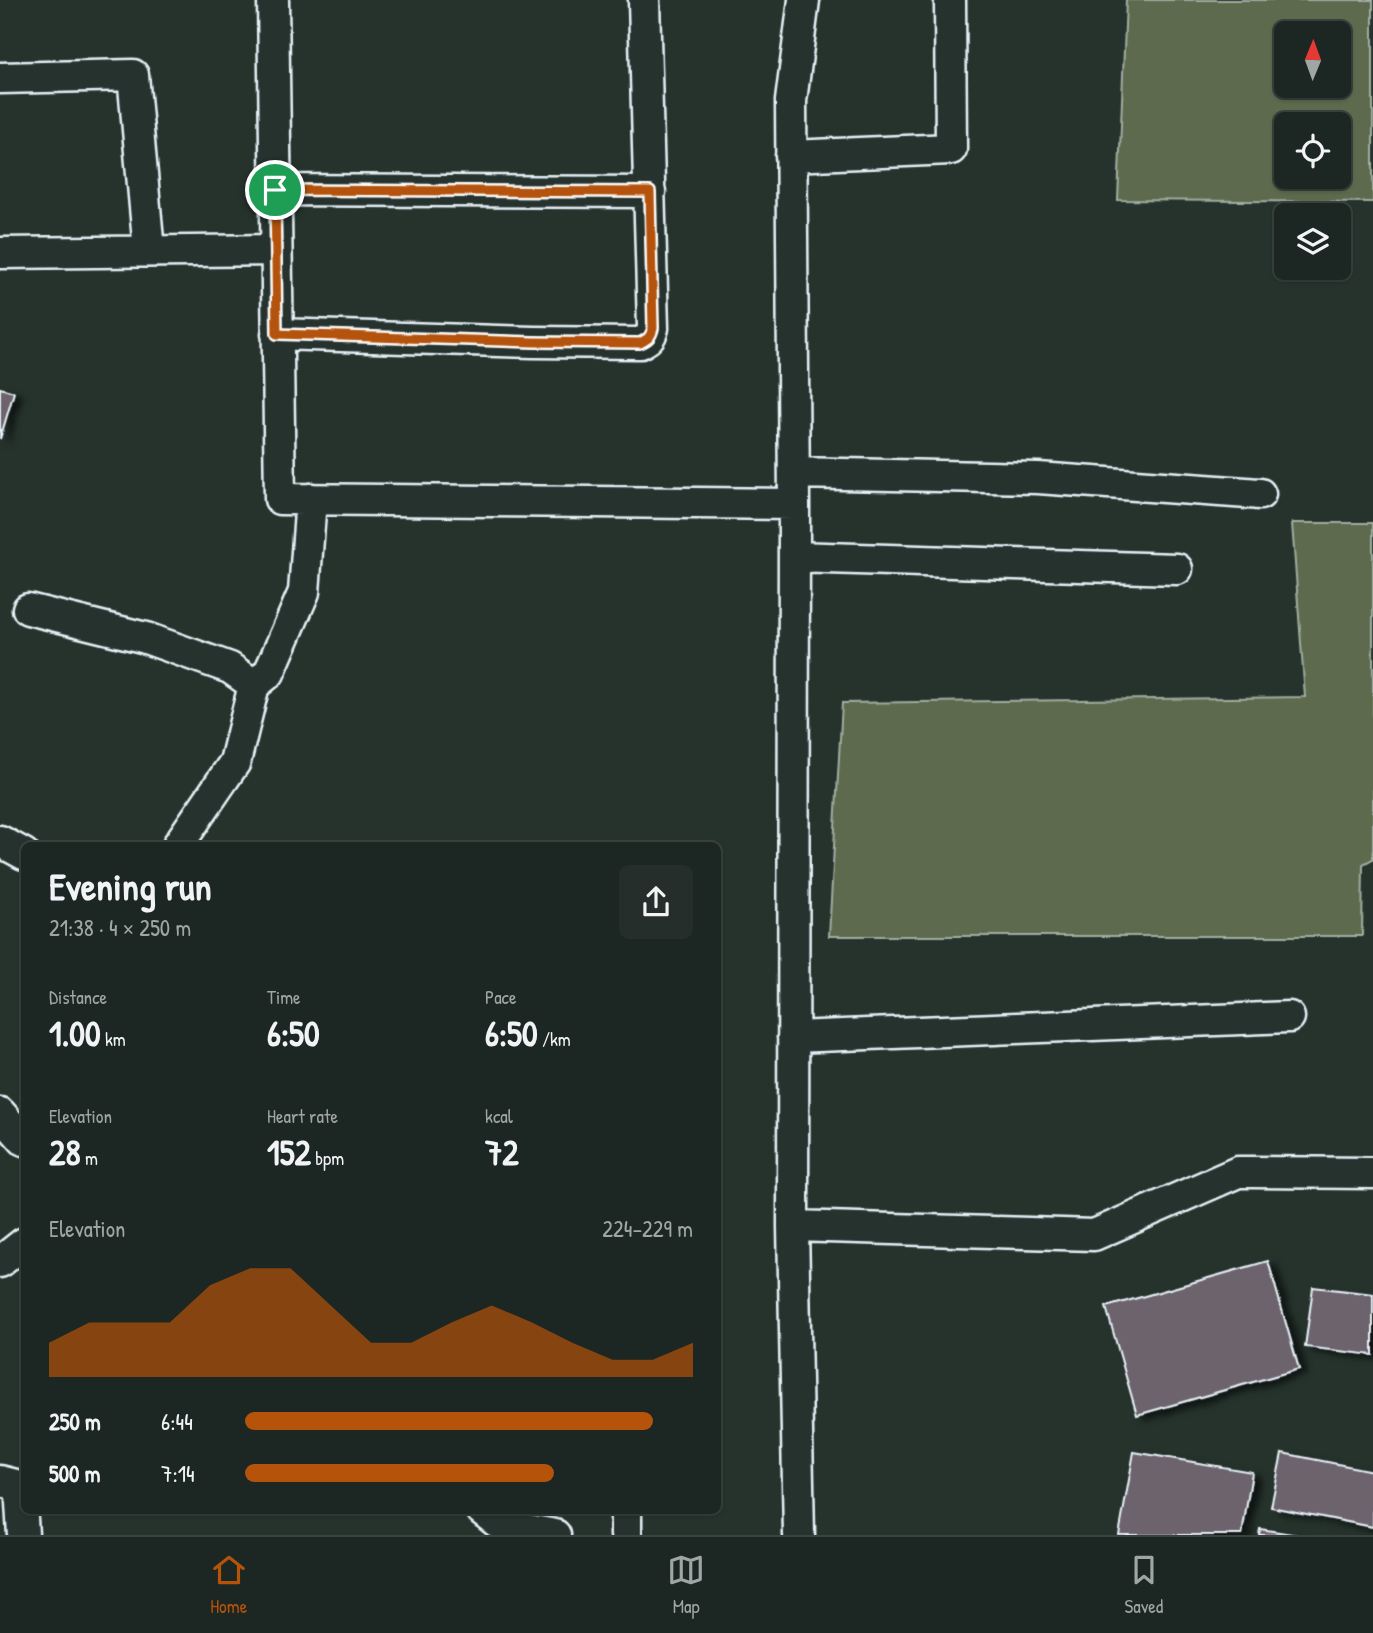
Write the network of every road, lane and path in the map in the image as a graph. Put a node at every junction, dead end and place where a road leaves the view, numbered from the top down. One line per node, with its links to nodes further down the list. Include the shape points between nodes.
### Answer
1 (273, 0): 7 (street)
2 (644, 0): 8 (street)
3 (804, 0): 6 (street, via 790,101)
4 (950, 0): 6 (street, via 951,149)
5 (0, 78): 10 (street, via 133,75)
6 (791, 156): 13 (street)
7 (275, 190): 8 (street); 9 (street)
8 (650, 192): 12 (street, via 653,328 651,336 640,343)
9 (275, 250): 10 (street); 12 (street)
10 (149, 251): 11 (street)
11 (0, 253)
12 (277, 334): 15 (street, via 280,499)
13 (794, 473): 14 (street, via 1038,478); 16 (street)
14 (1261, 494)
15 (311, 499): 16 (street); 20 (street, via 304,592 269,673)
16 (794, 505): 17 (street)
17 (794, 558): 18 (street); 25 (street)
18 (1177, 569)
19 (28, 609): 20 (street, via 146,638 230,668)
20 (254, 685): 22 (street, via 235,762)
21 (0, 841): 23 (street)
22 (180, 842)
23 (21, 852)
24 (1289, 1017): 25 (street)
25 (793, 1037): 29 (street)
26 (0, 1113): 27 (street)
27 (21, 1137)
28 (1373, 1173): 29 (street, via 1238,1172 1094,1235)
29 (793, 1226): 40 (street)
30 (21, 1245): 31 (street)
31 (0, 1262)
32 (0, 1481): 33 (street, via 20,1486)
33 (21, 1502)
34 (22, 1514): 37 (street)
35 (487, 1514): 38 (street, via 501,1525)
36 (626, 1514): 39 (street)
37 (23, 1535)
38 (555, 1535)
39 (626, 1535)
40 (799, 1535)

